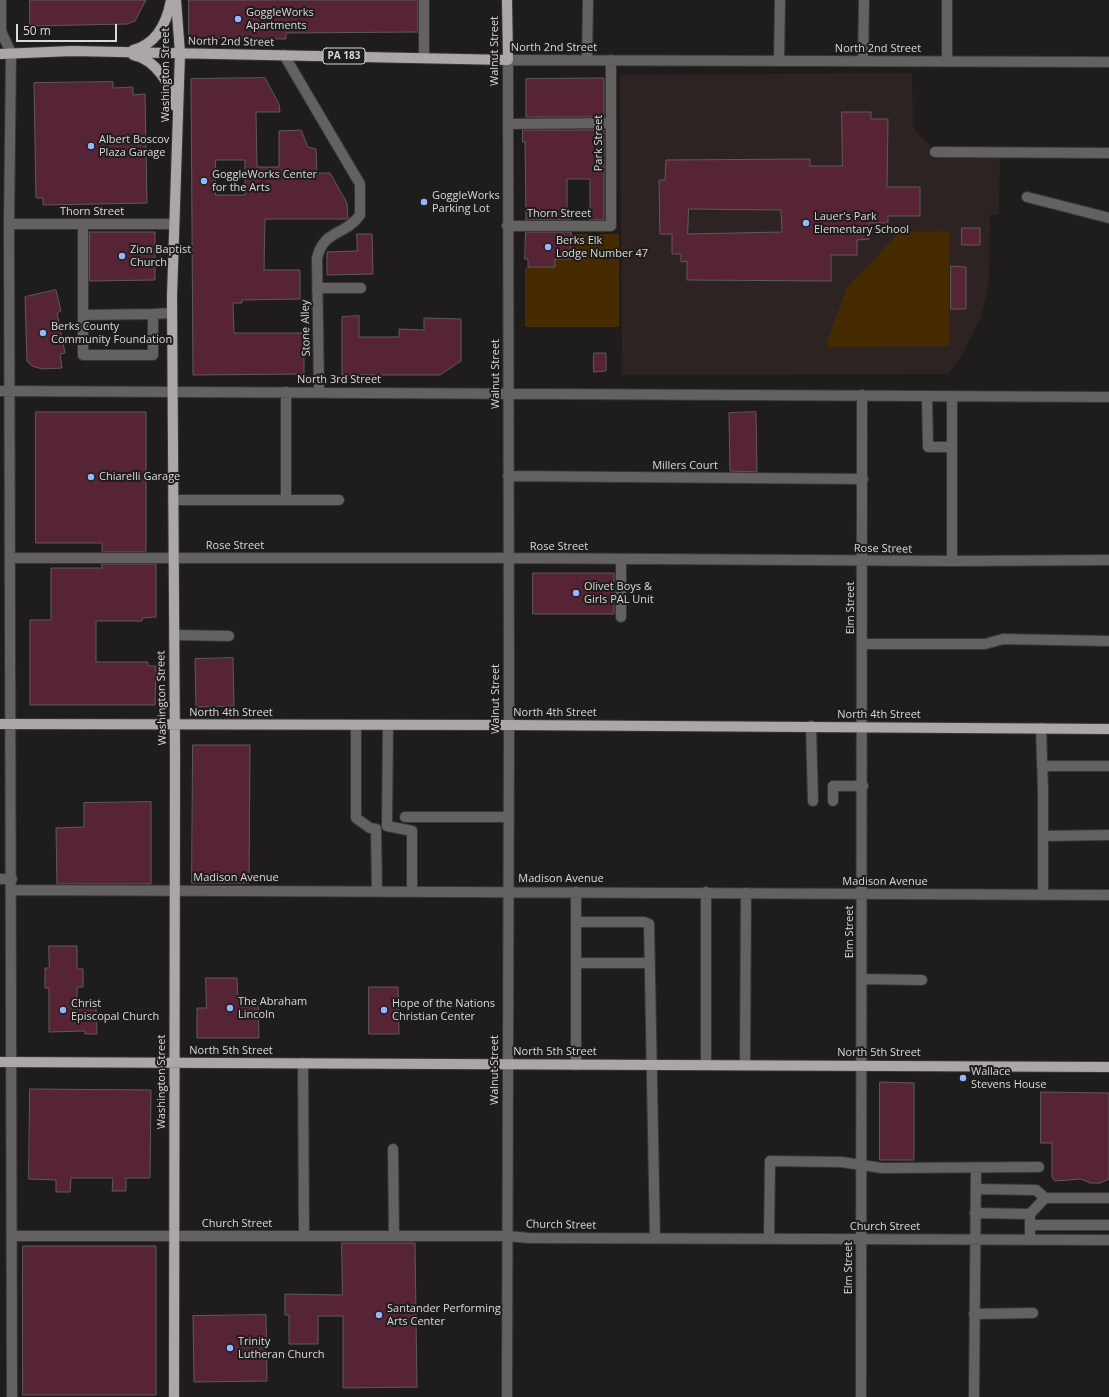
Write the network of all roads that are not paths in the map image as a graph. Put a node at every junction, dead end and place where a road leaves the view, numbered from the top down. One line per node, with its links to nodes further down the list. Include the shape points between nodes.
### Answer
1 (1, 0): 10 (street, via 1,31)
2 (171, 0): 11 (main road, via 165,21 151,42)
3 (176, 0): 12 (main road, Washington Street)
4 (424, 0): 15 (street)
5 (507, 0): 16 (main road, Walnut Street)
6 (588, 0): 17 (street)
7 (780, 0): 19 (street)
8 (864, 0): 20 (street)
9 (947, 0): 21 (street)
10 (10, 53): 11 (main road, North 2nd Street); 13 (main road, North 2nd Street); 30 (street)
11 (124, 53): 12 (main road, North 2nd Street / PA 183); 25 (main road, via 137,55 148,61 169,84 174,98)
12 (180, 53): 14 (main road, North 2nd Street / PA 183); 25 (main road, Washington Street)
13 (0, 54)
14 (284, 55): 15 (main road, North 2nd Street / PA 183); 36 (street, Stone Alley, via 360,184 360,215 352,225 324,241 319,249)
15 (424, 58): 16 (main road, North 2nd Street / PA 183)
16 (508, 60): 17 (street, North 2nd Street); 24 (street, Walnut Street)
17 (588, 60): 18 (street, North 2nd Street)
18 (611, 60): 19 (street, North 2nd Street); 23 (street, Park Street)
19 (779, 61): 20 (street, North 2nd Street)
20 (863, 61): 21 (street, North 2nd Street)
21 (947, 61): 22 (street, North 2nd Street)
22 (1109, 62)
23 (611, 123): 24 (street); 34 (street, Park Street)
24 (508, 124): 33 (street, Walnut Street)
25 (178, 129): 32 (main road, Washington Street)
26 (935, 152): 27 (street)
27 (1109, 153)
28 (1027, 197): 29 (street)
29 (1109, 218)
30 (9, 224): 31 (street, Thorn Street); 35 (street)
31 (83, 224): 32 (street, Thorn Street); 40 (street)
32 (174, 224): 38 (main road, Washington Street)
33 (508, 226): 34 (street, Thorn Street); 45 (street, Walnut Street)
34 (611, 226)
35 (4, 239): 41 (street)
36 (318, 288): 37 (street); 43 (street, Stone Alley)
37 (361, 288)
38 (172, 313): 39 (street); 42 (main road, Washington Street)
39 (153, 314): 40 (street); 40 (street, via 152,355 83,355)
40 (83, 315)
41 (5, 391): 42 (street, North 3rd Street); 56 (street)
42 (173, 391): 44 (street, North 3rd Street); 53 (main road, Washington Street)
43 (319, 391): 44 (street, North 3rd Street); 45 (street, North 3rd Street)
44 (286, 392): 54 (street)
45 (508, 393): 46 (street, North 3rd Street); 51 (street, Walnut Street)
46 (862, 395): 47 (street, North 3rd Street); 52 (street, Elm Street)
47 (927, 396): 48 (street, North 3rd Street); 50 (street, via 928,447)
48 (952, 396): 49 (street, North 3rd Street); 50 (street)
49 (1109, 397)
50 (952, 447): 62 (street)
51 (508, 476): 52 (street, Millers Court); 58 (street, Walnut Street)
52 (863, 479): 60 (street, Elm Street)
53 (173, 500): 54 (street); 57 (main road, Washington Street)
54 (286, 500): 55 (street)
55 (339, 500)
56 (10, 558): 57 (street, Rose Street); 69 (street)
57 (173, 558): 58 (street, Rose Street); 64 (main road, Washington Street)
58 (508, 558): 59 (street, Rose Street); 73 (street, Walnut Street)
59 (621, 559): 60 (street, Rose Street); 63 (street)
60 (863, 560): 62 (street, Rose Street); 67 (street, Elm Street)
61 (1109, 560): 62 (street, Rose Street)
62 (952, 561)
63 (621, 617)
64 (174, 635): 65 (street); 70 (main road, Washington Street)
65 (229, 636)
66 (1109, 641): 67 (street, via 1003,639 984,644)
67 (863, 644): 75 (street, Elm Street)
68 (0, 724): 69 (main road, North 4th Street)
69 (11, 724): 70 (main road, North 4th Street); 89 (street)
70 (174, 725): 71 (main road, North 4th Street); 92 (main road, Washington Street)
71 (356, 725): 72 (main road, North 4th Street); 86 (street, via 356,818 370,828)
72 (388, 725): 73 (main road, North 4th Street); 85 (street)
73 (509, 725): 74 (main road, North 4th Street); 84 (street, Walnut Street)
74 (811, 726): 75 (main road, North 4th Street); 81 (street)
75 (863, 727): 76 (main road, North 4th Street); 80 (street, Elm Street)
76 (1041, 728): 77 (main road, North 4th Street); 78 (street)
77 (1109, 728)
78 (1042, 766): 79 (street); 88 (street)
79 (1109, 766)
80 (863, 786): 82 (street, via 833,786); 99 (street, Elm Street)
81 (813, 801)
82 (833, 801)
83 (405, 817): 84 (street)
84 (508, 817): 95 (street, Walnut Street)
85 (387, 826): 86 (street); 94 (street, via 412,831)
86 (376, 829): 93 (street)
87 (1109, 835): 88 (street)
88 (1043, 836): 100 (street)
89 (12, 878): 90 (street); 91 (street)
90 (0, 879)
91 (12, 890): 92 (street, Madison Avenue); 108 (street)
92 (175, 890): 93 (street, Madison Avenue); 109 (main road, Washington Street)
93 (377, 891): 94 (street, Madison Avenue)
94 (412, 891): 95 (street, Madison Avenue)
95 (508, 891): 96 (street, Madison Avenue); 111 (street, Walnut Street)
96 (576, 892): 97 (street, Madison Avenue); 102 (street)
97 (706, 892): 98 (street, Madison Avenue); 114 (street)
98 (746, 893): 99 (street, Madison Avenue); 115 (street)
99 (862, 893): 100 (street, Madison Avenue); 105 (street, Elm Street)
100 (1044, 895): 101 (street, Madison Avenue)
101 (1109, 895)
102 (577, 922): 103 (street); 104 (street, via 649,924)
103 (577, 963): 104 (street); 112 (street)
104 (650, 963): 113 (street)
105 (862, 979): 106 (street); 116 (street, Elm Street)
106 (922, 980)
107 (0, 1062): 108 (main road, North 5th Street)
108 (12, 1062): 109 (main road, North 5th Street); 129 (street)
109 (174, 1063): 110 (main road, North 5th Street); 130 (main road, Washington Street)
110 (303, 1063): 111 (main road, North 5th Street); 131 (street)
111 (507, 1064): 112 (main road, North 5th Street); 133 (street, Walnut Street)
112 (576, 1065): 113 (main road, North 5th Street)
113 (652, 1065): 114 (main road, North 5th Street); 134 (street)
114 (706, 1065): 115 (main road, North 5th Street)
115 (745, 1065): 116 (main road, North 5th Street)
116 (862, 1065): 117 (main road, North 5th Street); 119 (street, Elm Street)
117 (1109, 1067)
118 (393, 1149): 132 (street)
119 (862, 1165): 121 (street, via 882,1168); 135 (street, via 841,1162 770,1161); 136 (street, Elm Street)
120 (1039, 1167): 121 (street)
121 (976, 1168): 122 (street)
122 (976, 1189): 123 (street, via 1036,1190); 125 (street)
123 (1045, 1198): 124 (street); 126 (street)
124 (1109, 1198)
125 (975, 1213): 126 (street); 137 (street)
126 (1030, 1214): 127 (street)
127 (1030, 1225): 128 (street); 138 (street)
128 (1109, 1225)
129 (12, 1236): 130 (street, Church Street); 142 (street)
130 (174, 1236): 131 (street, Church Street); 143 (main road, Washington Street)
131 (304, 1236): 132 (street, Church Street)
132 (394, 1236): 133 (street, Church Street)
133 (507, 1236): 134 (street, Church Street); 144 (street, Walnut Street)
134 (655, 1238): 135 (street, Church Street)
135 (769, 1239): 136 (street, Church Street)
136 (862, 1239): 137 (street, Church Street); 145 (street, Elm Street)
137 (975, 1240): 138 (street, Church Street); 141 (street)
138 (1030, 1240): 139 (street, Church Street)
139 (1109, 1240)
140 (1033, 1313): 141 (street)
141 (974, 1314): 146 (street)
142 (12, 1397)
143 (174, 1397)
144 (507, 1397)
145 (861, 1397)
146 (974, 1397)

